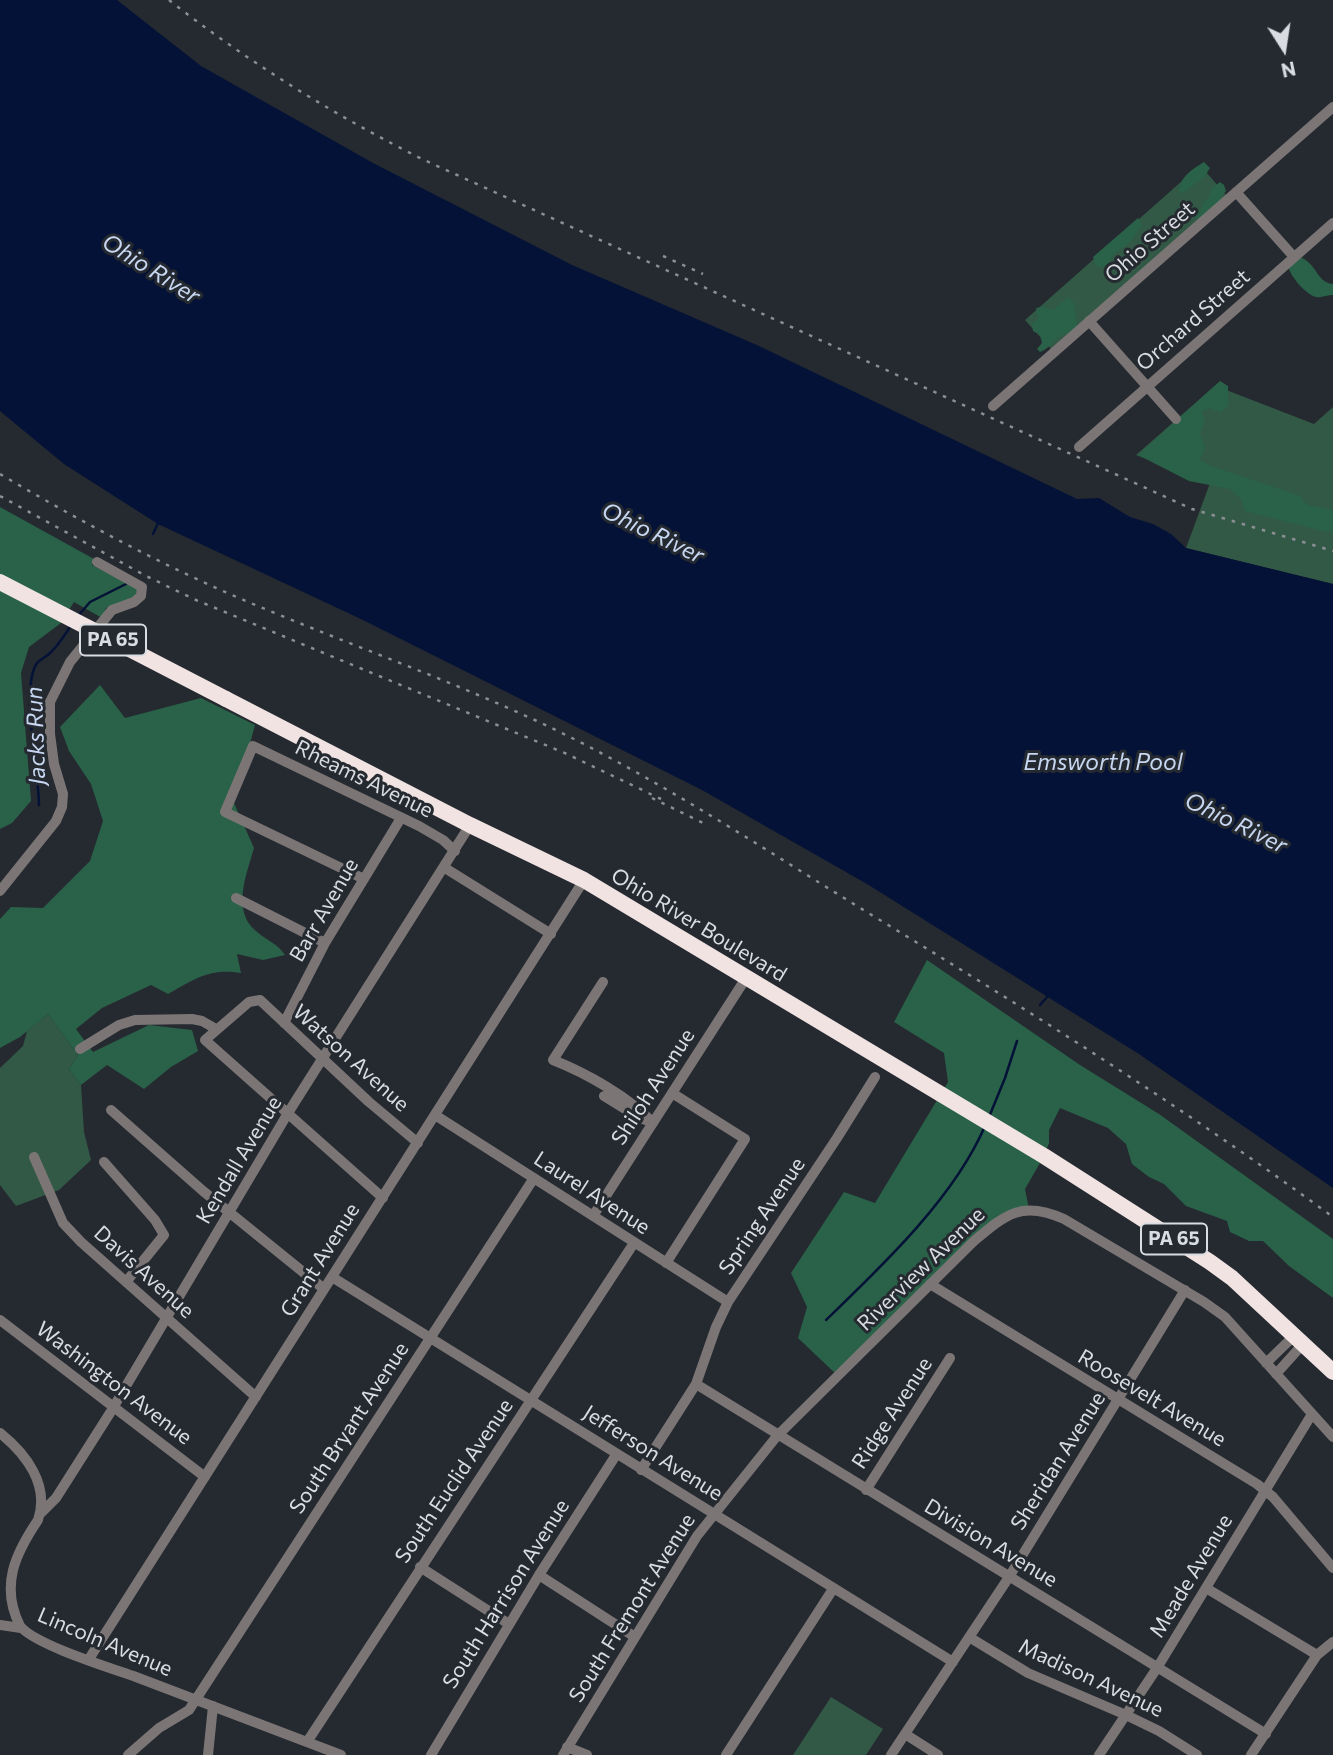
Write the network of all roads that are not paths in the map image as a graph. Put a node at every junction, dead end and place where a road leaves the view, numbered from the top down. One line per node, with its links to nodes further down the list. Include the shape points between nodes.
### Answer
1 (1333, 107): 2 (street, Ohio Street)
2 (1236, 192): 4 (street); 5 (street, Ohio Street)
3 (1333, 223): 4 (street, Orchard Street)
4 (1294, 257): 6 (street, Orchard Street)
5 (1089, 321): 6 (street); 7 (street, Ohio Street)
6 (1147, 386): 8 (street); 9 (street, Orchard Street)
7 (993, 406)
8 (1176, 419)
9 (1079, 447)
10 (97, 562): 18 (street, via 135,581 142,587 141,596 112,610 70,662 50,702 50,734 62,807 57,821)
11 (0, 582): 13 (highway, Ohio River Boulevard / PA 65, bridge)
12 (401, 818): 14 (street, Rheams Avenue); 16 (street, Barr Avenue); 16 (street, Rheams Avenue, via 253,746 225,811)
13 (470, 825): 14 (street, Kendall Avenue); 17 (highway, Ohio River Boulevard / PA 65)
14 (455, 851): 15 (street, Kendall Avenue)
15 (445, 868): 20 (street); 27 (street, Kendall Avenue)
16 (364, 879): 21 (street, Barr Avenue)
17 (584, 880): 20 (street, Grant Avenue); 22 (highway, Ohio River Boulevard / PA 65)
18 (0, 891)
19 (236, 898): 21 (street)
20 (551, 934): 32 (street, Grant Avenue)
21 (325, 943): 24 (street, Barr Avenue)
22 (746, 978): 29 (street, Shiloh Avenue); 52 (highway, Ohio River Boulevard / PA 65, via 1044,1156 1219,1269)
23 (603, 982): 33 (street, via 553,1060)
24 (284, 1023): 25 (street, Watson Avenue, via 260,1000 249,1002); 27 (street, Watson Avenue)
25 (216, 1029): 26 (street, via 192,1018 135,1020); 31 (street, via 205,1040)
26 (80, 1049)
27 (323, 1060): 31 (street, Kendall Avenue); 34 (street, Watson Avenue)
28 (875, 1077): 48 (street, Spring Avenue)
29 (673, 1093): 33 (street, Shiloh Avenue); 42 (street, via 745,1139)
30 (111, 1110): 39 (street)
31 (288, 1113): 38 (street); 39 (street, Kendall Avenue)
32 (435, 1115): 34 (street, Grant Avenue); 37 (street, Laurel Avenue)
33 (653, 1123): 40 (street, Shiloh Avenue)
34 (418, 1143): 38 (street, Grant Avenue)
35 (34, 1157): 44 (street, Davis Avenue, via 63,1223)
36 (104, 1162): 44 (street, via 164,1235)
37 (534, 1178): 40 (street, Laurel Avenue); 51 (street, South Bryant Avenue)
38 (383, 1198): 43 (street, Grant Avenue)
39 (230, 1212): 46 (street); 49 (street, Kendall Avenue)
40 (593, 1216): 41 (street, Laurel Avenue)
41 (635, 1243): 42 (street, Laurel Avenue); 61 (street, South Euclid Avenue)
42 (666, 1263): 48 (street, Laurel Avenue)
43 (332, 1277): 46 (street, Grant Avenue); 51 (street, Jefferson Avenue)
44 (126, 1282): 49 (street, Davis Avenue)
45 (930, 1284): 47 (street, Riverview Avenue, via 997,1222 1029,1209 1064,1219); 54 (street, Riverview Avenue); 60 (street, Roosevelt Avenue)
46 (324, 1289): 59 (street, Grant Avenue)
47 (1185, 1290): 55 (street, Riverview Avenue, via 1225,1317); 60 (street, Sheridan Avenue)
48 (728, 1302): 58 (street, Spring Avenue)
49 (168, 1319): 59 (street, Davis Avenue); 62 (street, Kendall Avenue)
50 (0, 1320): 62 (street, Washington Avenue)
51 (431, 1337): 61 (street, Jefferson Avenue); 90 (street, South Bryant Avenue)
52 (1299, 1340): 55 (street); 56 (highway, Ohio River Boulevard / PA 65); 57 (street)
53 (950, 1357): 70 (street, Ridge Avenue)
54 (852, 1363): 65 (street, South Fremont Avenue)
55 (1266, 1363): 57 (street, Riverview Avenue)
56 (1333, 1372)
57 (1276, 1374): 63 (street, Riverview Avenue)
58 (696, 1384): 65 (street, Division Avenue); 68 (street)
59 (256, 1397): 69 (street, Grant Avenue)
60 (1118, 1399): 71 (street, Roosevelt Avenue); 77 (street, Sheridan Avenue)
61 (531, 1400): 67 (street, Jefferson Avenue); 74 (street, South Euclid Avenue)
62 (114, 1407): 69 (street, Washington Avenue); 72 (street, Kendall Avenue, via 57,1498)
63 (1312, 1414): 66 (street, Riverview Avenue); 71 (street, Meade Avenue)
64 (0, 1433): 72 (street, via 20,1450 34,1472)
65 (777, 1436): 70 (street, Division Avenue); 73 (street, South Fremont Avenue)
66 (1333, 1437)
67 (616, 1455): 68 (street, Jefferson Avenue); 76 (street, South Harrison Avenue)
68 (641, 1470): 73 (street, Jefferson Avenue)
69 (205, 1477): 87 (street, Grant Avenue)
70 (866, 1490): 77 (street, Division Avenue)
71 (1265, 1490): 75 (street, Roosevelt Avenue); 78 (street, Meade Avenue)
72 (41, 1513): 82 (street, Lincoln Avenue, via 12,1559 6,1582 7,1597)
73 (715, 1514): 79 (street, Jefferson Avenue); 83 (street, South Fremont Avenue)
74 (420, 1567): 80 (street); 95 (street, South Euclid Avenue)
75 (1333, 1568)
76 (538, 1575): 80 (street, South Harrison Avenue); 83 (street)
77 (1009, 1577): 84 (street, Sheridan Avenue); 89 (street, Division Avenue)
78 (1206, 1588): 86 (street); 89 (street, Meade Avenue)
79 (834, 1589): 88 (street, Jefferson Avenue); 102 (street)
80 (509, 1623): 100 (street, South Harrison Avenue)
81 (0, 1625): 82 (street)
82 (22, 1628): 87 (street, Lincoln Avenue)
83 (635, 1637): 96 (street, South Fremont Avenue)
84 (969, 1637): 88 (street, Sheridan Avenue); 92 (street, Madison Avenue, via 1028,1673)
85 (1333, 1642): 86 (street)
86 (1317, 1656): 94 (street)
87 (89, 1659): 90 (street, Lincoln Avenue)
88 (953, 1662): 93 (street, Sheridan Avenue)
89 (1157, 1668): 92 (street, Meade Avenue); 94 (street, Division Avenue)
90 (196, 1699): 91 (street, Lincoln Avenue); 98 (street, South Bryant Avenue, via 189,1710)
91 (213, 1706): 95 (street, Lincoln Avenue); 99 (street)
92 (1126, 1715): 105 (street, Meade Avenue); 106 (street, Madison Avenue)
93 (905, 1734): 103 (street, Sheridan Avenue); 104 (street)
94 (1266, 1734): 107 (street)
95 (307, 1742): 97 (street, Lincoln Avenue)
96 (565, 1751): 101 (street)
97 (334, 1754)
98 (128, 1755)
99 (208, 1755)
100 (431, 1755)
101 (587, 1755)
102 (726, 1755)
103 (891, 1755)
104 (938, 1755)
105 (1099, 1755)
106 (1197, 1755)
107 (1251, 1755)

